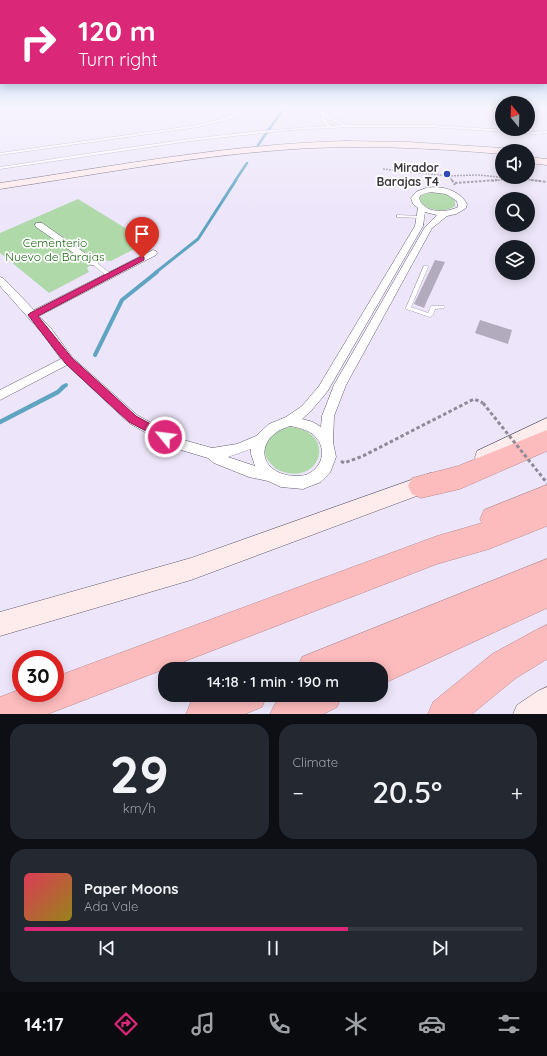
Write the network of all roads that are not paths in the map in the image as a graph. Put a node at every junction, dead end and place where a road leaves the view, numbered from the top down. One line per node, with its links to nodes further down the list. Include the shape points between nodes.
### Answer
1 (90, 141): 4 (lane)
2 (188, 141): 10 (lane)
3 (495, 150): 11 (street, via 380,144 294,146 180,159)
4 (0, 154)
5 (535, 155): 6 (street)
6 (547, 156)
7 (495, 157): 12 (street, via 412,151 303,152 184,164)
8 (535, 161): 9 (street)
9 (547, 162)
10 (0, 168)
11 (0, 186)
12 (0, 193)
13 (420, 213): 14 (street); 14 (street, via 414,197 417,193 436,190 452,193 463,204 462,208 452,214); 15 (lane); 26 (street, via 419,226 323,390 306,410)
14 (444, 214): 30 (street, via 428,227 340,385 328,416)
15 (398, 216)
16 (39, 225): 18 (street)
17 (153, 253): 20 (street)
18 (94, 263): 20 (lane)
19 (426, 267): 22 (lane, via 408,308 430,315 433,307)
20 (109, 275): 23 (street)
21 (0, 280): 23 (street)
22 (442, 307)
23 (33, 315): 24 (street)
24 (68, 360): 25 (street); 31 (street, via 133,419 176,443)
25 (0, 394)
26 (290, 421): 28 (street, via 272,427); 30 (street, via 312,426 321,432)
27 (547, 425): 33 (street)
28 (260, 440): 31 (street, via 238,449); 32 (street, via 258,457 262,467)
29 (547, 440): 33 (highway, via 460,477)
30 (327, 441): 32 (street, via 329,461 315,478 292,483 280,481)
31 (212, 454): 32 (street, via 249,471)
32 (270, 475)
33 (422, 486): 39 (street, via 191,569)
34 (547, 496): 36 (highway, via 482,523)
35 (547, 513): 36 (highway, via 489,535)
36 (437, 550): 46 (highway)
37 (547, 574): 41 (highway)
38 (547, 592): 42 (highway)
39 (0, 624)
40 (547, 641): 49 (highway, via 504,666)
41 (331, 662)
42 (388, 664)
43 (547, 700): 50 (street)
44 (233, 702): 47 (highway)
45 (311, 702): 48 (highway)
46 (2, 714)
47 (203, 714)
48 (288, 714)
49 (445, 714)
50 (526, 714)

